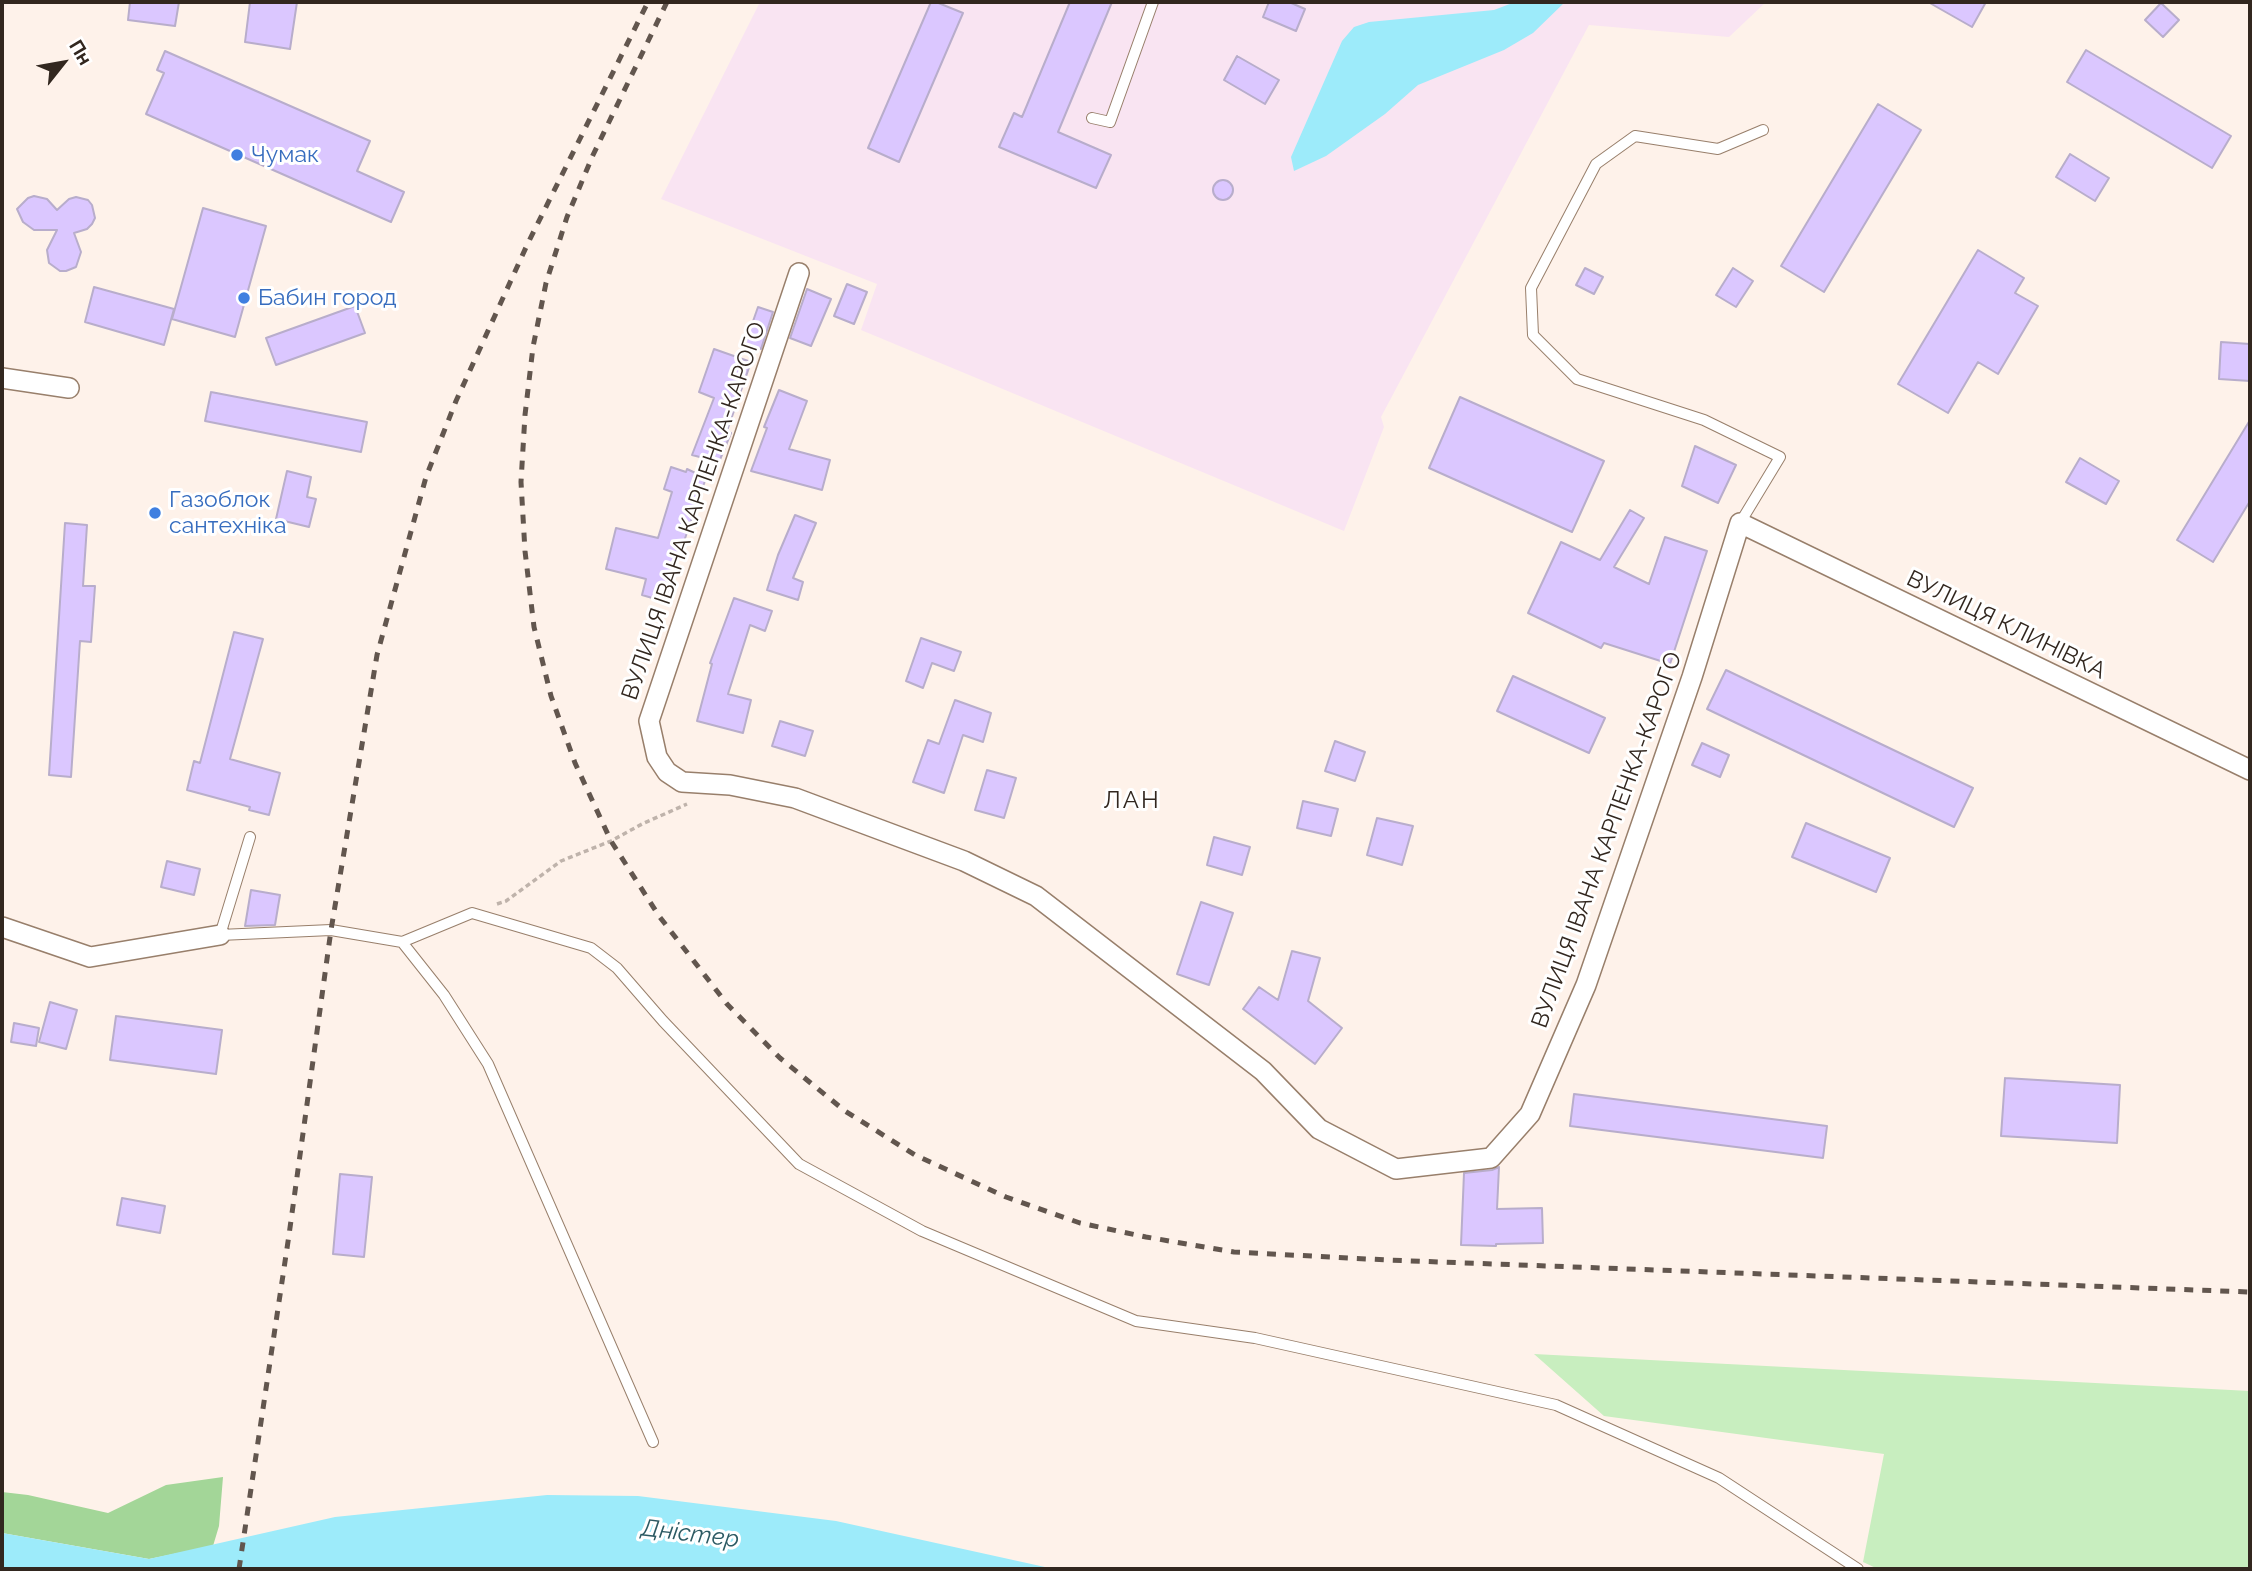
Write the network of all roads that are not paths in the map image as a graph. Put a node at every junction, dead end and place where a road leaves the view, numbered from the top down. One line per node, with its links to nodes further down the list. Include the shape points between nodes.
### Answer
1 (1153, 2): 2 (lane, via 1110,122)
2 (1092, 118)
3 (1763, 130): 7 (lane, via 1718,149 1635,136 1596,164 1531,288 1533,335 1577,379 1703,420 1780,457)
4 (799, 273): 7 (street, ВУЛИЦЯ ІВАНА КАРПЕНКА-КАРОГО, via 649,721 657,757 667,772 682,782 730,785 795,798 964,861 1036,897 1263,1071 1319,1129 1396,1169 1491,1158 1530,1114 1586,985)
5 (2, 378): 6 (street)
6 (69, 388)
7 (1740, 523): 8 (street, ВУЛИЦЯ КЛИНІВКА)
8 (2250, 770)
9 (250, 837): 11 (lane)
10 (2, 927): 11 (street, via 90,957)
11 (220, 935): 12 (lane, via 331,930)
12 (402, 942): 13 (lane, via 444,995 488,1064); 14 (lane, via 472,913 591,948 617,968 799,1164 922,1231 1136,1321 1255,1338 1556,1405 1719,1478)
13 (653, 1442)
14 (1858, 1569)

